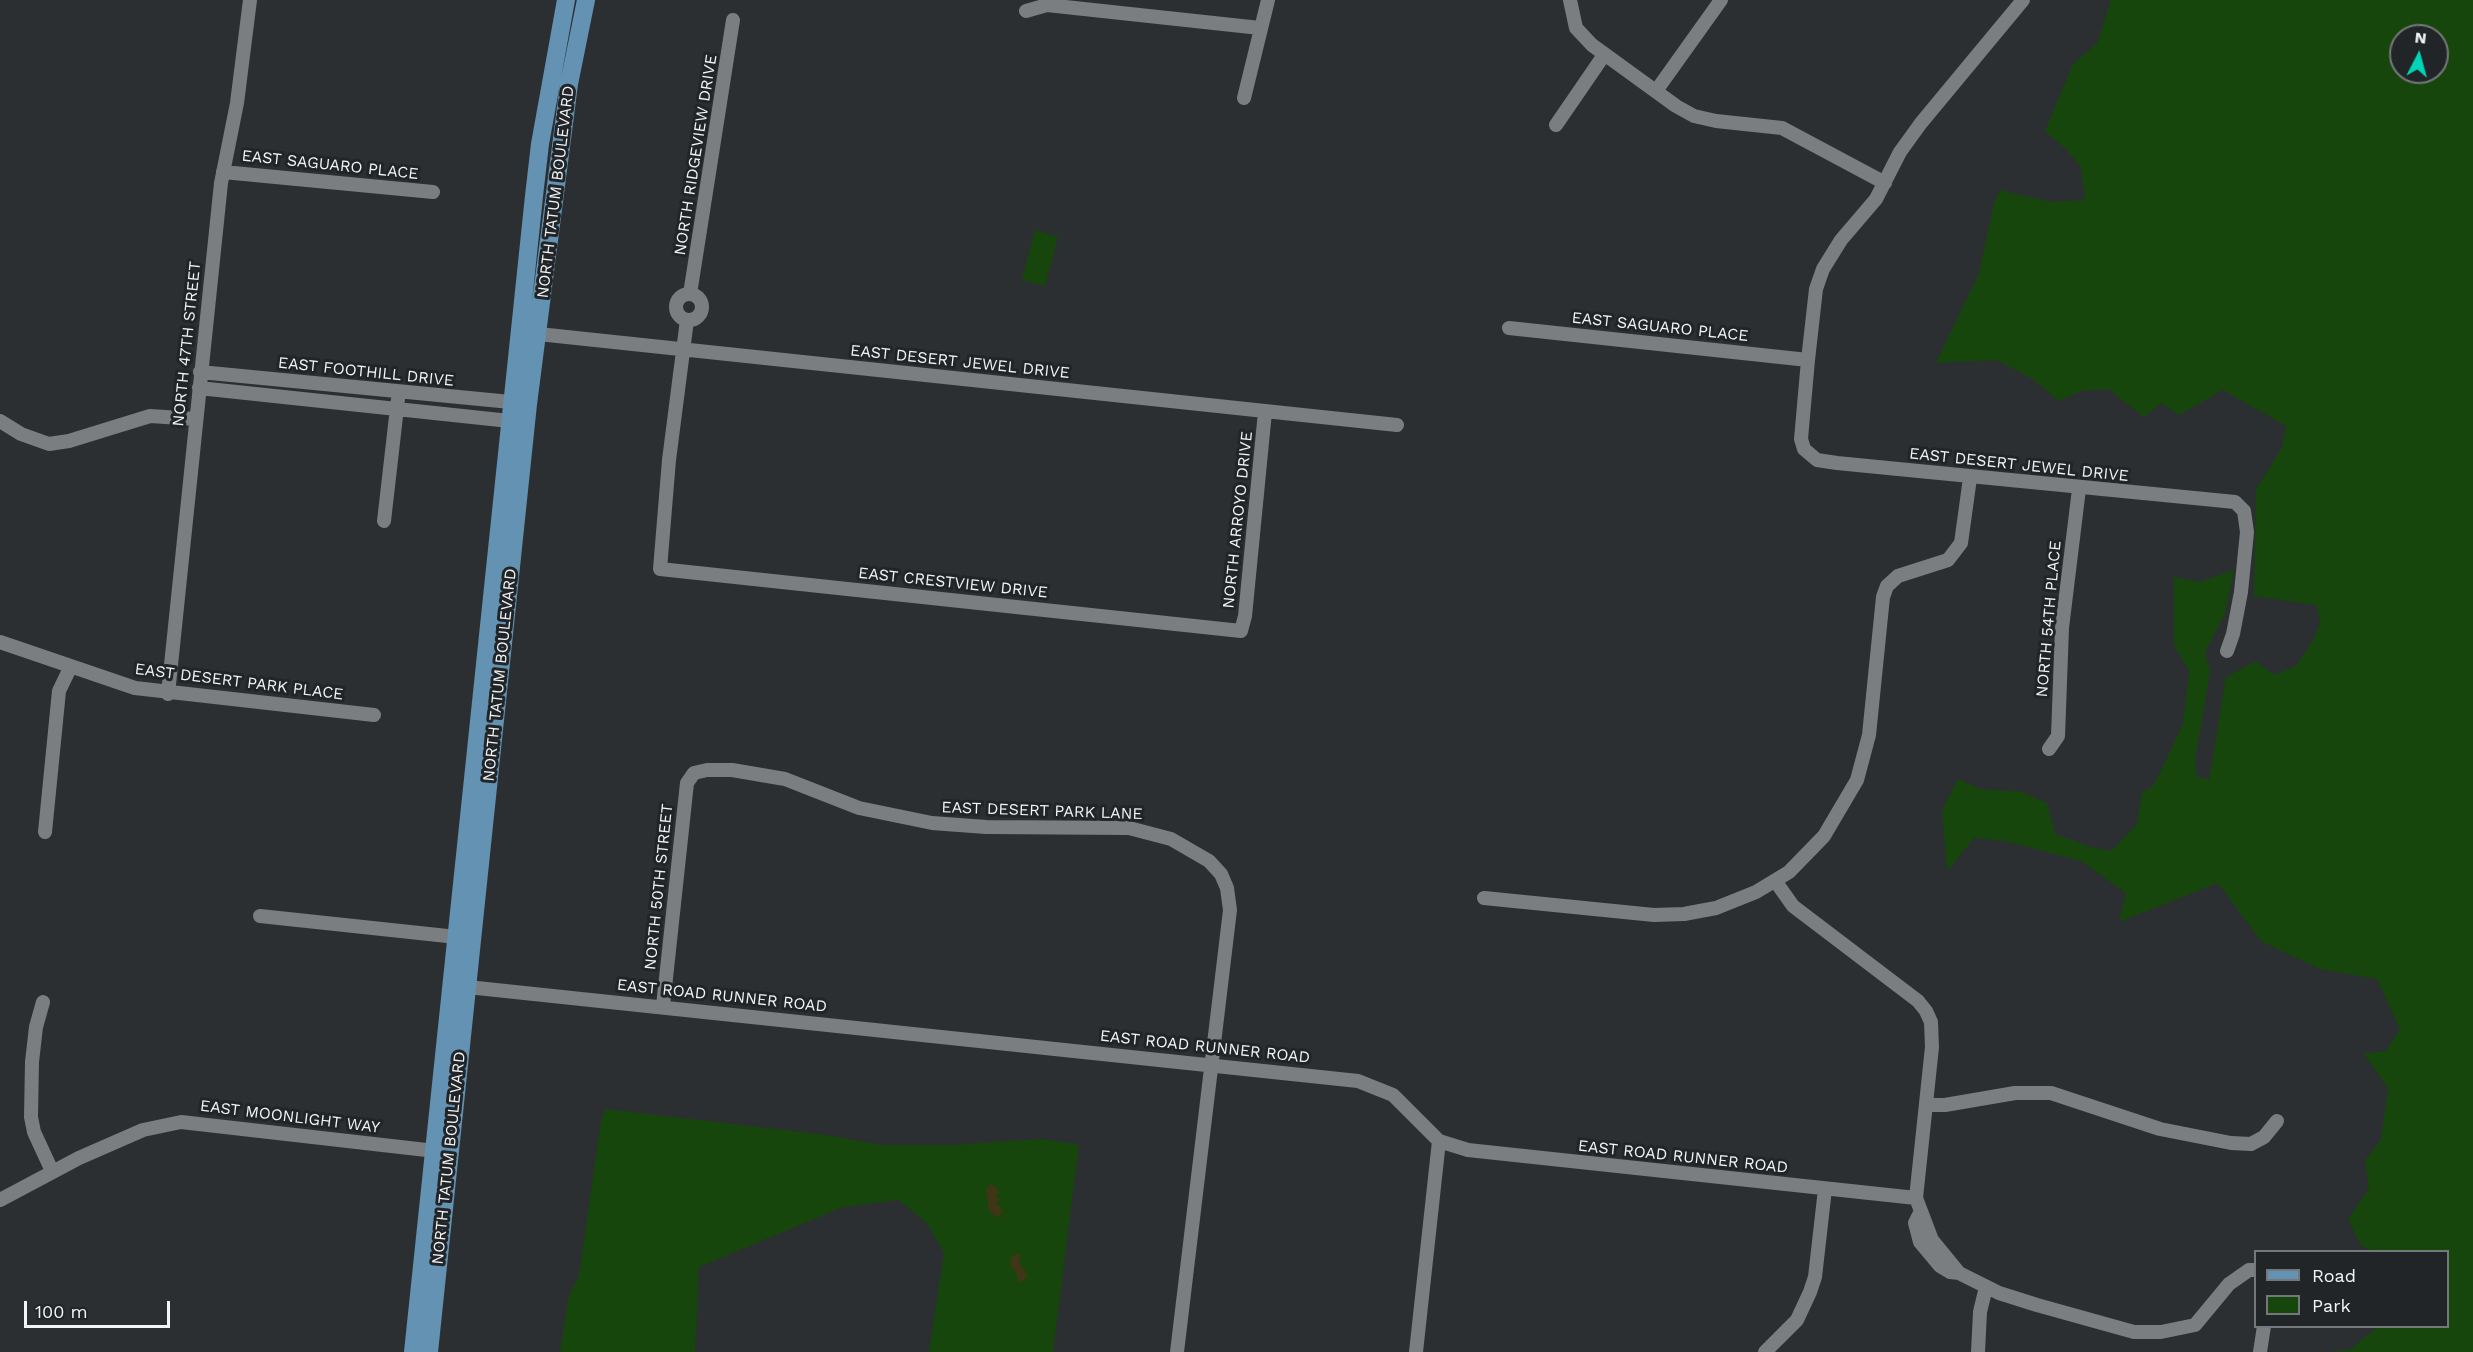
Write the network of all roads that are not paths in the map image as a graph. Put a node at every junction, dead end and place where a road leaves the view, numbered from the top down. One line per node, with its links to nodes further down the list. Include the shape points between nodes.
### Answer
1 (249, 0): 15 (street, NORTH 47TH STREET, via 238,95)
2 (566, 0): 19 (main road, NORTH TATUM BOULEVARD, via 540,144)
3 (586, 0): 20 (main road, NORTH TATUM BOULEVARD, via 569,84)
4 (1268, 0): 10 (street)
5 (1570, 0): 11 (street, via 1576,28)
6 (1721, 0): 12 (street)
7 (2023, 0): 16 (street, via 1921,123 1900,152)
8 (1026, 11): 10 (street, via 1047,5)
9 (733, 20): 21 (street, NORTH RIDGEVIEW DRIVE, via 690,294 678,299 676,308 679,316 687,320)
10 (1260, 28): 13 (street)
11 (1604, 55): 12 (street); 14 (street)
12 (1656, 91): 16 (street, via 1694,116 1782,128)
13 (1244, 98)
14 (1556, 125)
15 (223, 172): 17 (street, EAST SAGUARO PLACE); 23 (street, NORTH 47TH STREET)
16 (1885, 183): 22 (street, via 1823,269 1816,289)
17 (433, 192)
18 (1509, 328): 22 (street, EAST SAGUARO PLACE)
19 (518, 332): 20 (street, EAST DESERT JEWEL DRIVE); 27 (main road, NORTH TATUM BOULEVARD)
20 (537, 334): 21 (street, EAST DESERT JEWEL DRIVE); 27 (main road, NORTH TATUM BOULEVARD)
21 (683, 348): 28 (street, EAST DESERT JEWEL DRIVE); 35 (street, NORTH RIDGEVIEW DRIVE)
22 (1808, 360): 32 (street, EAST DESERT JEWEL DRIVE, via 1801,439 1804,449 1816,460)
23 (200, 372): 24 (street, NORTH 47TH STREET); 25 (street, EAST FOOTHILL DRIVE)
24 (199, 388): 26 (street, EAST FOOTHILL DRIVE); 29 (street, NORTH 47TH STREET)
25 (399, 391): 26 (street); 27 (street, EAST FOOTHILL DRIVE)
26 (397, 408): 27 (street, EAST FOOTHILL DRIVE); 34 (street)
27 (519, 412): 48 (main road, NORTH TATUM BOULEVARD)
28 (1265, 412): 31 (street, EAST DESERT JEWEL DRIVE); 36 (street, NORTH ARROYO DRIVE)
29 (196, 419): 30 (street, via 150,416 49,444); 40 (street, NORTH 47TH STREET)
30 (0, 421)
31 (1397, 425)
32 (1970, 478): 33 (street, EAST DESERT JEWEL DRIVE); 45 (street, via 1961,543 1948,560 1898,576 1887,586 1869,735 1857,780 1824,836)
33 (2079, 489): 38 (street, EAST DESERT JEWEL DRIVE, via 2235,502 2244,511 2247,532 2241,592); 42 (street, NORTH 54TH PLACE, via 2062,628 2058,736)
34 (384, 521)
35 (660, 569): 36 (street, EAST CRESTVIEW DRIVE)
36 (1241, 631)
37 (0, 642): 39 (street, EAST DESERT PARK PLACE)
38 (2227, 651)
39 (71, 666): 40 (street, EAST DESERT PARK PLACE, via 135,688); 44 (street, via 59,691)
40 (168, 694): 41 (street, EAST DESERT PARK PLACE)
41 (374, 715)
42 (2049, 749)
43 (694, 773): 51 (street, NORTH 50TH STREET, via 687,783); 52 (street, EAST DESERT PARK LANE, via 732,770 785,779 859,808 940,824 1129,828 1171,839 1209,861 1221,874 1230,899)
44 (45, 832)
45 (1776, 882): 46 (street, via 1716,908 1684,914 1654,915); 53 (street, via 1793,906 1926,1011 1931,1022 1932,1047)
46 (1484, 898)
47 (260, 916): 48 (street)
48 (464, 938): 49 (main road, NORTH TATUM BOULEVARD)
49 (459, 986): 51 (street, EAST ROAD RUNNER ROAD); 56 (main road, NORTH TATUM BOULEVARD)
50 (43, 1002): 57 (street, via 35,1038 31,1117)
51 (663, 1006): 52 (street, EAST ROAD RUNNER ROAD)
52 (1212, 1065): 55 (street, EAST ROAD RUNNER ROAD, via 1373,1085 1403,1103); 66 (street)
53 (1927, 1105): 54 (street, via 2015,1093 2051,1093 2160,1129 2251,1144 2264,1137); 59 (street)
54 (2277, 1121)
55 (1438, 1141): 58 (street, EAST ROAD RUNNER ROAD, via 1468,1150); 67 (street)
56 (442, 1151): 57 (street, EAST MOONLIGHT WAY, via 181,1122 143,1130); 64 (main road, NORTH TATUM BOULEVARD); 65 (main road, NORTH TATUM BOULEVARD)
57 (52, 1171): 60 (street, EAST MOONLIGHT WAY)
58 (1825, 1189): 59 (street, EAST ROAD RUNNER ROAD); 68 (street, via 1810,1292 1797,1320)
59 (1916, 1198): 62 (street, via 1920,1213 1915,1222 1920,1242 1940,1266)
60 (0, 1200)
61 (2254, 1270): 62 (street, via 2229,1284 2195,1325 2161,1332 2115,1328)
62 (1986, 1287): 69 (street, via 1979,1319)
63 (2264, 1328): 70 (street)
64 (413, 1352)
65 (429, 1352)
66 (1177, 1352)
67 (1416, 1352)
68 (1765, 1352)
69 (1978, 1352)
70 (2260, 1352)

